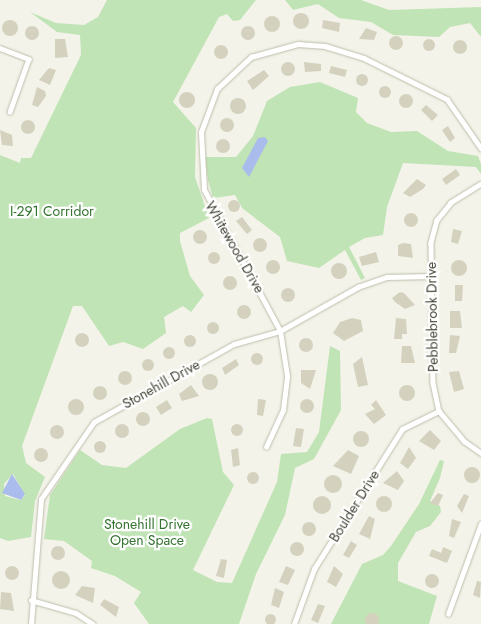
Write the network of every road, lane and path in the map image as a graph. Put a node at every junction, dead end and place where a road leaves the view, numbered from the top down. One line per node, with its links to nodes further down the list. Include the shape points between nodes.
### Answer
1 (0, 48): 2 (street, via 29,59)
2 (10, 112)
3 (481, 148): 6 (street, Whitewood Drive, via 447,99 420,82 349,53 298,44 251,57 233,71 217,89 201,132 204,190)
4 (481, 184): 5 (street, Pebblebrook Drive, via 451,203 437,220 431,243)
5 (432, 276): 6 (street, Stonehill Drive, via 387,277 358,287); 7 (street, Pebblebrook Drive, via 433,383)
6 (280, 331): 8 (street, Whitewood Drive, via 286,384 278,426); 11 (street, Stonehill Drive, via 234,344 124,404 84,432 41,499)
7 (439, 411): 9 (street, Pebblebrook Drive, via 464,441); 15 (street, Boulder Drive, via 402,429 314,569)
8 (266, 447)
9 (481, 453)
10 (481, 524): 12 (street)
11 (31, 600): 13 (street, Stonehill Drive); 14 (street, via 76,613)
12 (448, 614)
13 (31, 624)
14 (93, 624)
15 (294, 624)

